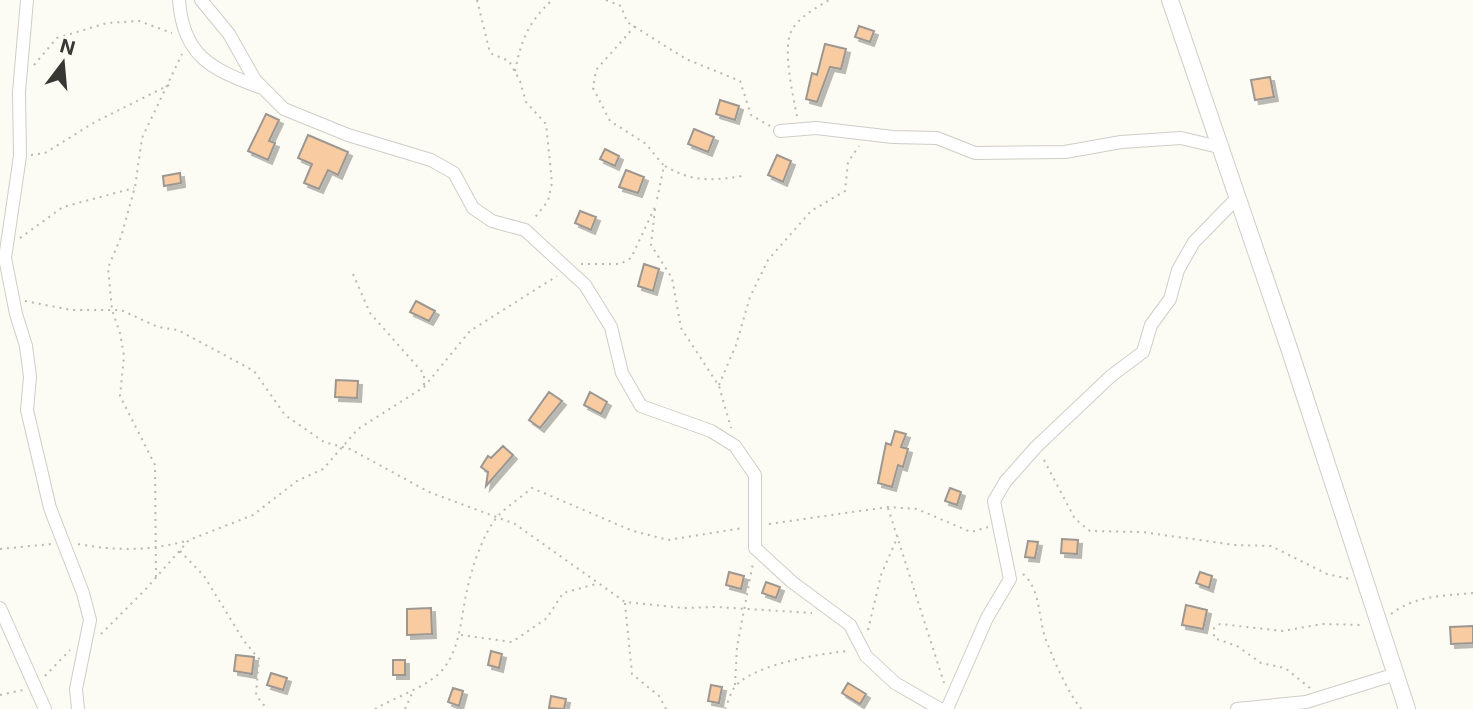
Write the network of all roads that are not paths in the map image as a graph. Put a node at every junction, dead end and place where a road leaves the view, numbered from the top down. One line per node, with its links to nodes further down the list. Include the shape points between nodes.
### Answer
1 (27, 0): 13 (street, via 19,92 20,156 5,258 26,346 30,377 27,410 50,508 90,620 76,689)
2 (179, 0): 5 (street, via 181,27 201,58 227,75)
3 (201, 0): 5 (street)
4 (1170, 0): 7 (main road)
5 (263, 88): 11 (street, via 284,108 348,135 431,160 454,173 473,208 492,221 525,230 569,269 586,285 611,327 622,373 641,406 710,431 735,446 755,475 755,548 850,625 863,649 895,683)
6 (780, 131): 7 (street, via 937,138 975,153 1065,152 1181,138)
7 (1219, 147): 8 (main road)
8 (1236, 199): 10 (main road); 11 (street, via 1194,242 1178,270 1170,299 1151,325 1143,352 1035,447 994,501 1010,579)
9 (0, 608): 12 (street)
10 (1396, 674): 14 (street, via 1306,702); 15 (main road)
11 (946, 707)
12 (45, 709)
13 (78, 709)
14 (1237, 709)
15 (1407, 709)

